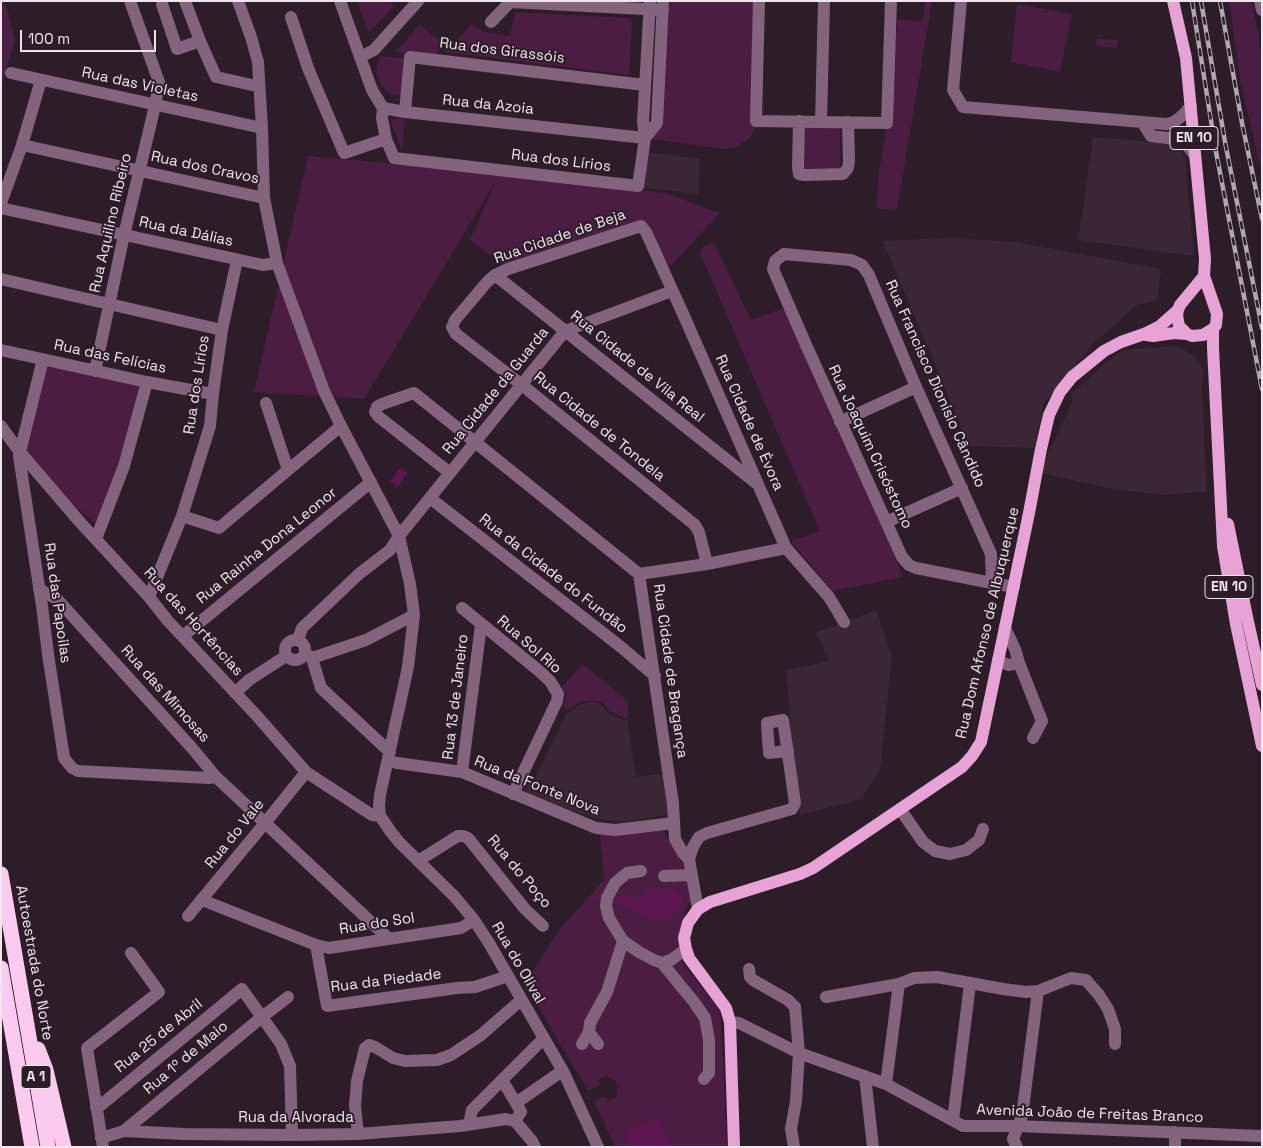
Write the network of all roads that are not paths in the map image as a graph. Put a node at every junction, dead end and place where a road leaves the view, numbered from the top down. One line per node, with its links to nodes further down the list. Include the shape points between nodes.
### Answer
1 (130, 1): 23 (street, Rua Aquilino Ribeiro, via 159,82)
2 (238, 1): 21 (street, via 258,62)
3 (340, 1): 18 (street)
4 (418, 1): 18 (street, via 374,50)
5 (759, 1): 27 (street, via 756,121)
6 (824, 1): 28 (street)
7 (890, 1): 29 (street, via 887,123)
8 (962, 1): 30 (street, via 952,90 963,107)
9 (1174, 1): 24 (main road, EN 10, via 1186,58)
10 (1260, 1): 14 (street)
11 (186, 4): 17 (street); 17 (street, via 164,10 177,49)
12 (650, 5): 13 (street); 16 (street, via 510,2); 22 (street)
13 (663, 6): 32 (street, via 657,123)
14 (1262, 10)
15 (291, 17): 33 (street, via 308,68 344,153)
16 (491, 22)
17 (200, 41): 21 (street, via 216,77)
18 (360, 57): 25 (street, via 372,90)
19 (11, 73): 20 (street, Rua das Violetas)
20 (41, 80): 23 (street, Rua das Violetas); 34 (street)
21 (259, 85): 31 (street)
22 (645, 85): 26 (street, Rua dos Girassóis, via 410,57); 32 (street)
23 (155, 106): 31 (street, Rua das Violetas); 36 (street, Rua Aquilino Ribeiro)
24 (1190, 106): 30 (street, via 1172,123); 35 (main road, EN 10)
25 (383, 108): 26 (street, Rua da Azoia); 33 (street, Rua dos Lírios)
26 (405, 112): 32 (street, Rua da Azoia)
27 (799, 121): 28 (street); 29 (street, via 798,167 799,174 804,175 843,174 848,168)
28 (821, 122): 29 (street)
29 (848, 122)
30 (1143, 123): 35 (street, via 1151,136 1176,139)
31 (262, 128): 37 (street)
32 (645, 138): 33 (street, Rua dos Lírios, via 638,186 394,158)
33 (386, 139)
34 (22, 145): 36 (street, Rua dos Cravos); 38 (street)
35 (1195, 156): 46 (main road, EN 10)
36 (139, 170): 37 (street, Rua dos Cravos); 41 (street, Rua Aquilino Ribeiro)
37 (264, 198): 44 (street)
38 (1, 203)
39 (1, 208): 41 (street, Rua da Dálias)
40 (642, 226): 45 (street, Rua Cidade de Beja); 48 (street, Rua Cidade de Évora)
41 (124, 235): 42 (street, Rua da Dálias); 49 (street, Rua Aquilino Ribeiro)
42 (237, 260): 44 (street, Rua da Dálias, via 263,266); 54 (street, Rua dos Lírios)
43 (775, 261): 64 (street, Rua Francisco Dionísio Cândido, via 784,254 851,260 862,265 875,287); 67 (street, Rua Joaquim Crisóstomo, via 773,269)
44 (277, 263): 69 (street, via 324,391)
45 (495, 275): 52 (street, Rua Cidade de Beja); 55 (street, Rua Cidade de Vila Real)
46 (1204, 276): 50 (main road, EN 10); 51 (main road, Rua Dom Afonso de Albuquerque)
47 (1, 279): 49 (street)
48 (672, 291): 55 (street, Rua Cidade da Guarda); 75 (street, Rua Cidade de Évora)
49 (109, 304): 54 (street); 61 (street, Rua Aquilino Ribeiro)
50 (1214, 304): 51 (main road, via 1200,296 1191,297); 53 (main road, EN 10, via 1217,319)
51 (1180, 306): 56 (main road, Rua Dom Afonso de Albuquerque, via 1160,326); 57 (main road, EN 10, via 1177,321)
52 (452, 327): 63 (street, Rua Cidade de Tondela, via 456,334)
53 (1212, 329): 57 (main road, via 1203,335); 60 (main road, EN 10)
54 (222, 330): 65 (street, Rua dos Lírios)
55 (565, 331): 63 (street, Rua Cidade da Guarda); 75 (street, Rua Cidade de Vila Real)
56 (1144, 334): 57 (main road, Rua Dom Afonso de Albuquerque); 87 (main road, Rua Dom Afonso de Albuquerque, via 1104,351 1072,377 1060,392 1049,415)
57 (1190, 335): 60 (main road, EN 10, via 1203,346)
58 (1, 350): 59 (street, Rua das Felícias)
59 (43, 359): 61 (street, Rua das Felícias); 71 (street, Rua das Papoilas)
60 (1214, 368): 76 (main road, EN 10)
61 (95, 371): 62 (street, Rua das Felícias)
62 (147, 382): 65 (street, Rua das Felícias); 82 (street, via 124,466)
63 (522, 385): 70 (street, Rua Cidade da Guarda); 84 (street, Rua Cidade de Tondela, via 695,525)
64 (916, 387): 67 (street); 77 (street, Rua Francisco Dionísio Cândido)
65 (213, 394): 79 (street, Rua dos Lírios, via 210,426)
66 (266, 403): 72 (street)
67 (840, 422): 80 (street, Rua Joaquim Crisóstomo)
68 (1, 426): 71 (street, Rua das Hortências)
69 (341, 426): 72 (street); 74 (street)
70 (476, 441): 73 (street, Rua Cidade da Guarda); 73 (street, Rua Cidade de Bragança, via 414,393 377,407 378,417); 85 (street, Rua Cidade de Bragança)
71 (20, 451): 82 (street, Rua das Hortências); 88 (street, Rua das Papoilas)
72 (288, 470): 79 (street, via 219,528)
73 (450, 473): 78 (street, Rua Cidade da Guarda)
74 (371, 482): 81 (street); 95 (street, Rua Rainha Dona Leonor)
75 (758, 485): 83 (street, Rua Cidade de Évora)
76 (1220, 485): 103 (main road, EN 10); 105 (main road, EN 10, via 1227,575)
77 (962, 488): 80 (street); 86 (street, Rua Francisco Dionísio Cândido, via 991,554)
78 (430, 498): 81 (street, Rua Cidade da Guarda); 102 (street, Rua da Cidade do Fundão)
79 (182, 516): 89 (street, Rua dos Lírios)
80 (886, 522): 86 (street, Rua Joaquim Crisóstomo, via 909,565)
81 (399, 536): 91 (street); 96 (street, Rua Cidade da Guarda, via 390,550 302,628)
82 (96, 539): 89 (street, Rua das Hortências)
83 (786, 548): 84 (street); 92 (street, Rua Cidade de Évora, via 830,597)
84 (707, 564): 85 (street)
85 (639, 574): 102 (street, Rua Cidade de Bragança)
86 (992, 583): 87 (street)
87 (1014, 587): 94 (main road, Rua Dom Afonso de Albuquerque)
88 (40, 589): 112 (street, Rua das Mimosas, via 57,598); 112 (street, Rua das Papoilas, via 64,758 72,768 78,771)
89 (149, 597): 95 (street, Rua das Hortências)
90 (462, 608): 93 (street, Rua Sol Rio)
91 (414, 615): 100 (street, via 366,640); 109 (street, via 408,667)
92 (844, 622)
93 (481, 625): 111 (street, Rua 13 de Janeiro); 113 (street, Rua Sol Rio, via 538,670 558,694 558,701)
94 (1005, 628): 97 (street); 98 (main road, Rua Dom Afonso de Albuquerque)
95 (183, 636): 104 (street, Rua das Hortências)
96 (298, 640): 99 (street, via 288,643); 100 (street)
97 (1015, 649): 98 (street, via 1009,647); 101 (street)
98 (999, 655): 101 (street, via 1008,665); 114 (main road, Rua Dom Afonso de Albuquerque, via 981,742 962,767)
99 (286, 656): 100 (street, via 291,660); 104 (street)
100 (308, 656): 109 (street, via 321,688)
101 (1019, 664): 106 (street, via 1042,721)
102 (655, 676): 117 (street, Rua Cidade de Bragança)
103 (1262, 685)
104 (235, 693): 110 (street, Rua das Hortências)
105 (1260, 730): 107 (main road, EN 10)
106 (1033, 738)
107 (1262, 746)
108 (788, 751): 119 (street, via 795,808 707,833 699,837)
109 (389, 756): 111 (street, Rua da Fonte Nova, via 397,763); 115 (street, via 379,805)
110 (306, 772): 115 (street, Rua das Hortências, via 372,816); 116 (street, Rua do Vale)
111 (462, 772): 113 (street, Rua da Fonte Nova)
112 (216, 777): 116 (street, Rua das Mimosas)
113 (513, 794): 117 (street, Rua da Fonte Nova, via 596,828 615,830)
114 (900, 809): 118 (street, via 923,842 935,851 950,854 966,850 979,840); 126 (main road, Rua Dom Afonso de Albuquerque, via 813,868 711,902)
115 (380, 816): 120 (street, Rua do Olival)
116 (265, 823): 125 (street, Rua do Vale); 130 (street, Rua das Mimosas)
117 (674, 823): 119 (street, Rua Cidade de Bragança, via 676,838)
118 (983, 829)
119 (689, 859): 123 (street)
120 (418, 861): 128 (street, Rua do Olival); 129 (street, Rua do Poço, via 458,836 468,838 525,909)
121 (641, 871): 131 (street, via 627,873 615,883 607,898 609,918)
122 (1, 874): 145 (highway, Autoestrada do Norte / A 1)
123 (692, 875): 124 (street); 126 (street)
124 (664, 876)
125 (202, 900): 127 (street, Rua do Vale); 132 (street, Rua do Sol)
126 (698, 910): 133 (main road, via 688,923 684,938)
127 (188, 916)
128 (474, 920): 130 (street, Rua do Sol, via 461,928); 138 (street, Rua do Olival)
129 (543, 926)
130 (389, 939): 132 (street, Rua do Sol, via 329,948)
131 (623, 941): 135 (street); 148 (street, via 607,992)
132 (316, 945): 138 (street, Rua da Piedade, via 327,1006 475,987)
133 (686, 949): 135 (street); 147 (main road, via 689,958 726,1008)
134 (130, 953): 161 (street, via 159,992 87,1048)
135 (662, 963): 156 (street, via 705,1018 709,1073)
136 (1, 968): 159 (highway, A 1)
137 (749, 969): 153 (street, via 753,980 795,1007)
138 (508, 976): 144 (street, Rua do Olival)
139 (899, 984): 140 (street, via 914,978 937,977); 143 (street); 158 (street)
140 (970, 984): 141 (street); 163 (street)
141 (1038, 991): 152 (street, via 1071,978 1086,980 1108,1009 1115,1028); 165 (street, via 1022,1116)
142 (288, 997): 146 (street, Rua 1º de Maio)
143 (826, 997)
144 (521, 1000): 149 (street, Rua do Olival); 168 (street, via 480,1035 451,1055 437,1060 406,1061 369,1045 365,1048 356,1081)
145 (24, 1008): 174 (highway, Autoestrada do Norte / A 1); 175 (highway, via 46,1070)
146 (262, 1017): 161 (street, Rua 25 de Abril, via 242,989); 166 (street, Rua 1º de Maio); 170 (street, via 281,1044 290,1066)
147 (730, 1022): 153 (street, Avenida João de Freitas Branco, via 739,1023); 178 (main road)
148 (588, 1032): 150 (street); 151 (street)
149 (544, 1038): 154 (street, Rua do Olival); 157 (street)
150 (582, 1044)
151 (598, 1044)
152 (1115, 1044)
153 (799, 1053): 155 (street, Avenida João de Freitas Branco); 179 (street, via 796,1101 790,1129)
154 (562, 1071): 160 (street); 177 (street, Rua do Olival)
155 (865, 1076): 158 (street, Avenida João de Freitas Branco); 180 (street)
156 (704, 1079)
157 (502, 1080): 160 (street); 164 (street, via 472,1110)
158 (886, 1084): 163 (street, Avenida João de Freitas Branco)
159 (23, 1089): 172 (highway); 173 (highway, A 1)
160 (516, 1103): 162 (street, via 521,1112)
161 (96, 1107): 171 (street)
162 (511, 1120): 164 (street, Rua da Alvorada); 176 (street)
163 (953, 1120): 165 (street, Avenida João de Freitas Branco, via 963,1126)
164 (469, 1124): 168 (street, Rua da Alvorada)
165 (1017, 1126): 167 (street, Avenida João de Freitas Branco); 181 (street, via 1013,1139)
166 (124, 1131): 170 (street, Rua da Alvorada); 171 (street, Rua 1º de Maio)
167 (1175, 1132): 169 (street, Avenida João de Freitas Branco); 182 (street)
168 (358, 1134): 170 (street, Rua da Alvorada)
169 (1262, 1136)
170 (299, 1139)
171 (102, 1142)
172 (26, 1147)
173 (32, 1147)
174 (48, 1147)
175 (64, 1147)
176 (535, 1147)
177 (598, 1147)
178 (734, 1147)
179 (794, 1147)
180 (873, 1147)
181 (1017, 1147)
182 (1175, 1147)

